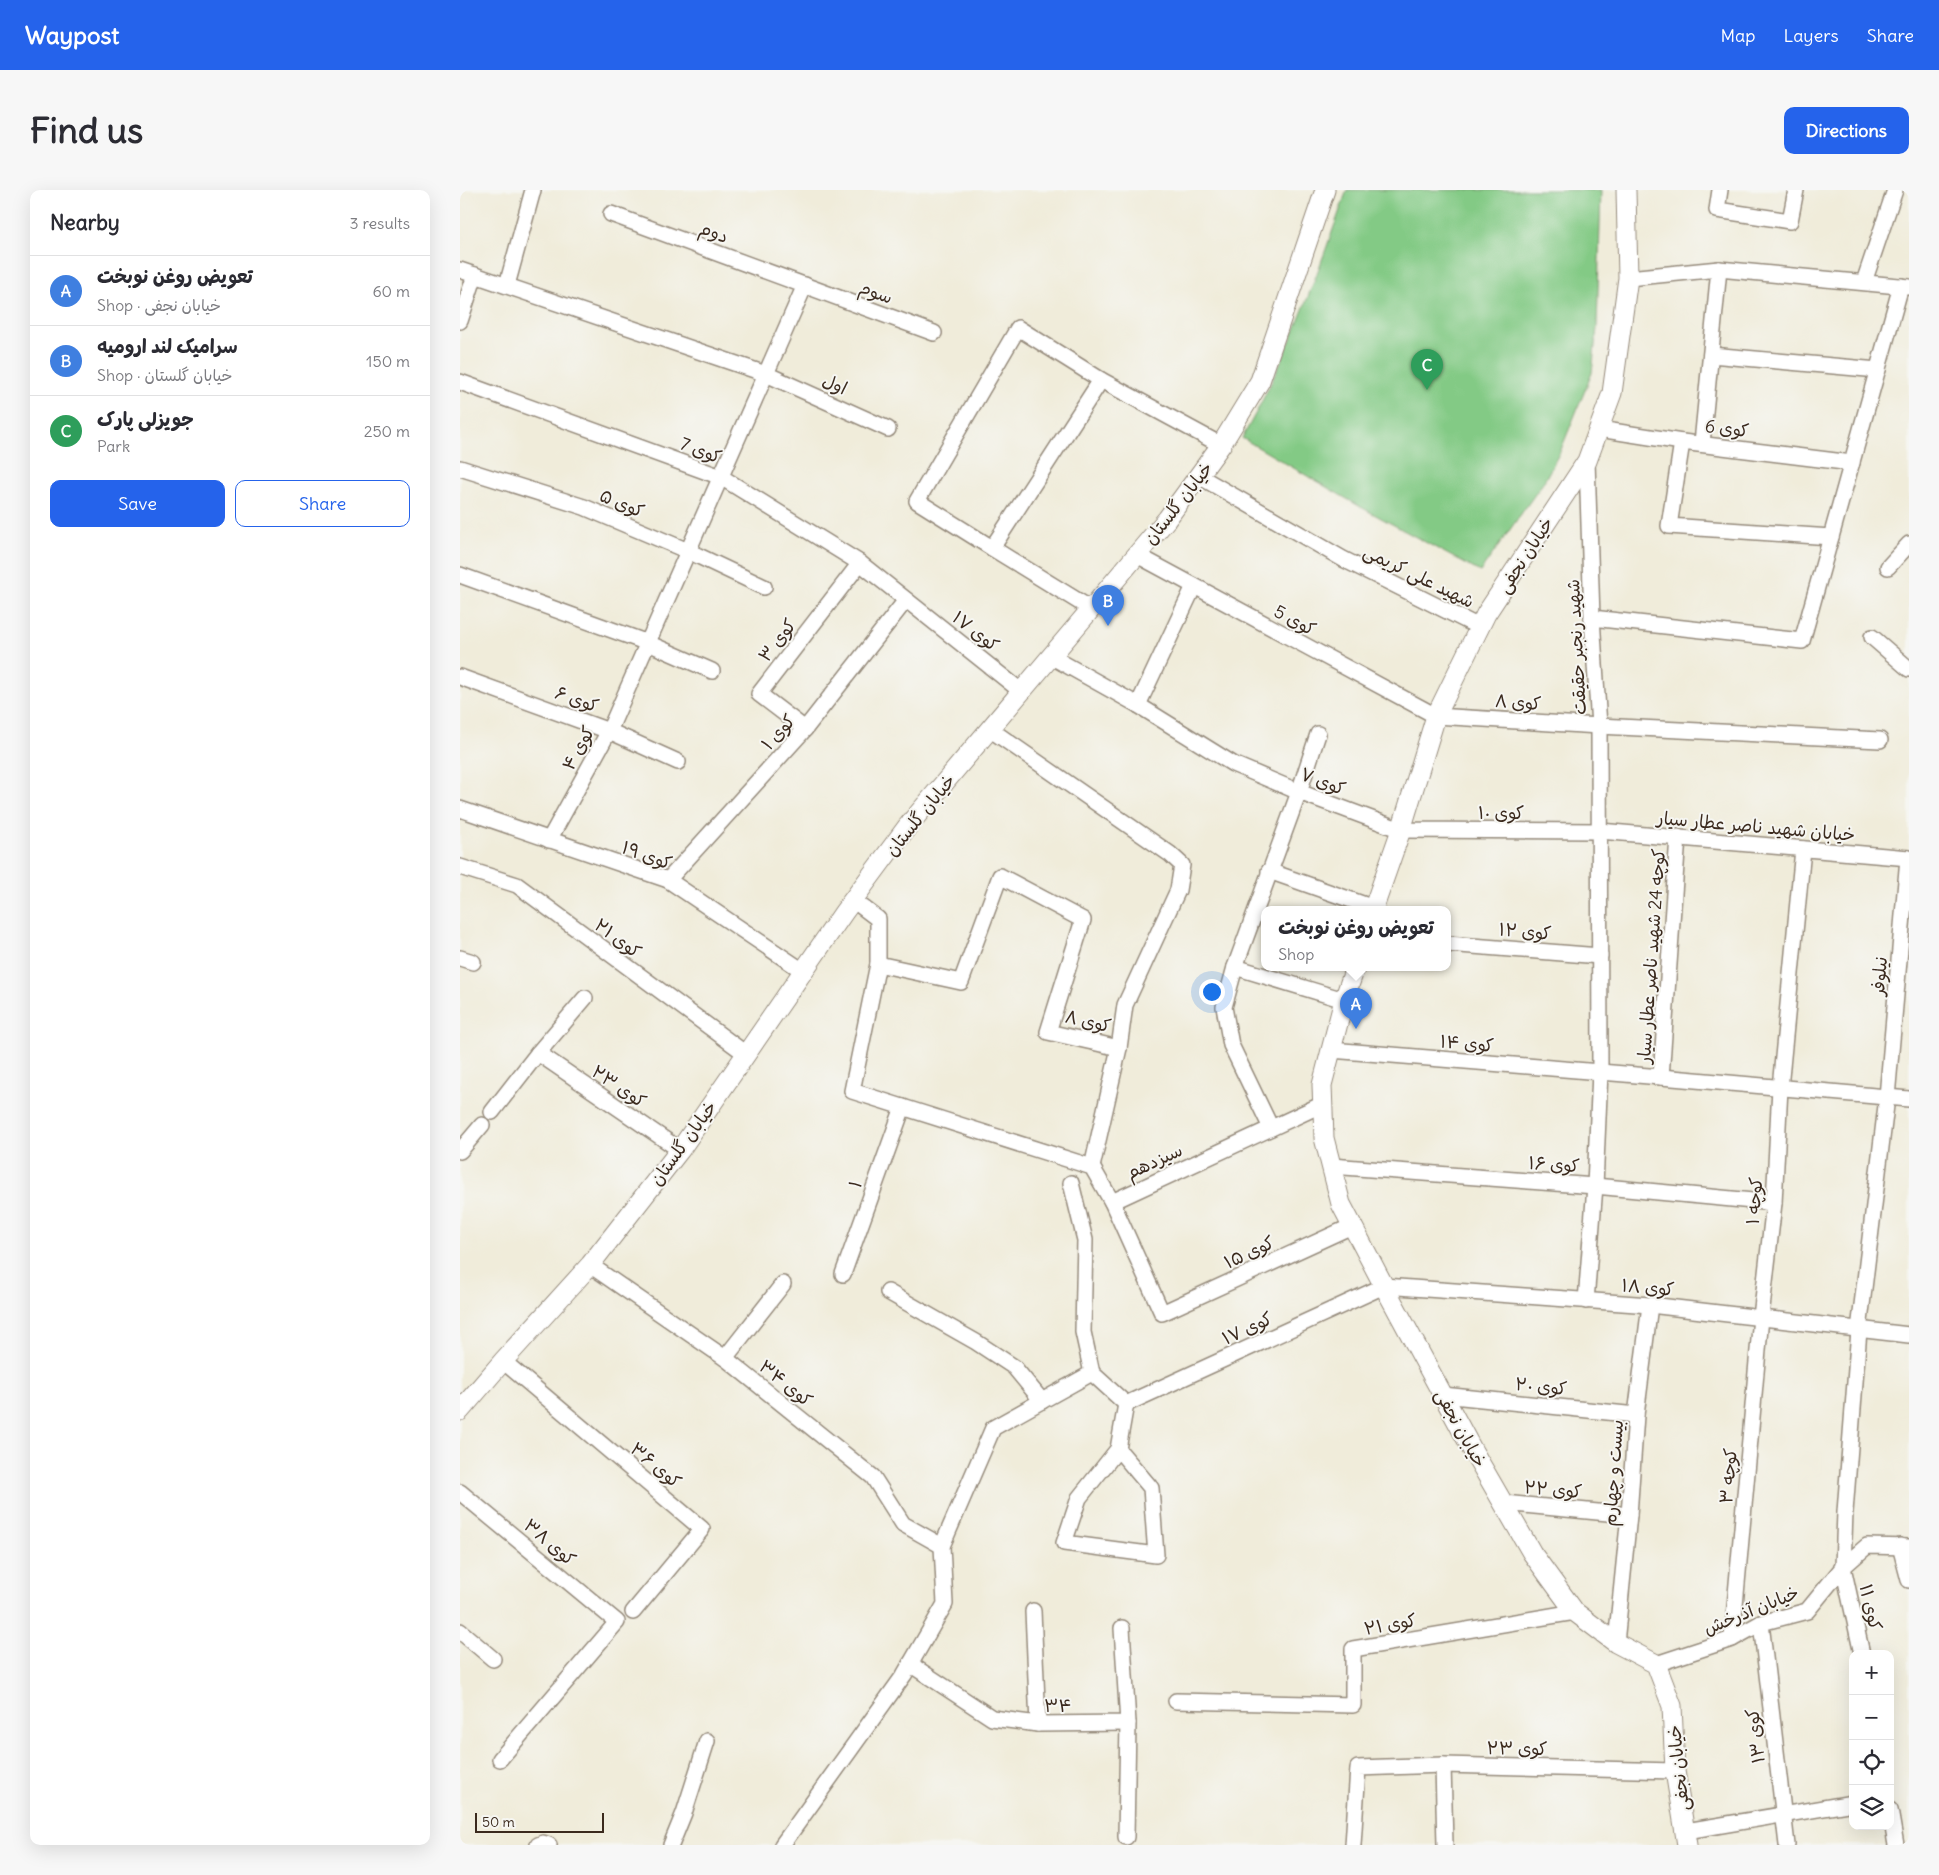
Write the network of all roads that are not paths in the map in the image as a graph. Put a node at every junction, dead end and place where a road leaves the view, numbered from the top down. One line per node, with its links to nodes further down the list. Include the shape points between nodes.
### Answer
1 (533, 190): 13 (street)
2 (1325, 190): 27 (street, خیابان گلستان, via 1260,381)
3 (1626, 190): 11 (street, خیابان نجفی)
4 (1720, 190): 5 (street, via 1717,210 1790,221)
5 (1796, 190)
6 (1895, 190): 12 (street)
7 (611, 214): 14 (street, دوم)
8 (1719, 269): 11 (street); 12 (street); 18 (street)
9 (460, 270): 10 (street, اول)
10 (475, 275): 13 (street, اول); 16 (street)
11 (1628, 278): 24 (street, خیابان نجفی, via 1612,393)
12 (1864, 282): 15 (street)
13 (506, 285): 20 (street, اول)
14 (805, 285): 17 (street, سوم); 20 (street, کوی ۴)
15 (1905, 286): 19 (street)
16 (460, 321)
17 (934, 333)
18 (1711, 355): 19 (street); 26 (street)
19 (1878, 370): 29 (street)
20 (766, 374): 23 (street, اول); 32 (street, کوی ۴)
21 (1101, 380): 27 (street); 35 (street); 35 (street, via 1018,328 916,501)
22 (460, 382): 32 (street, کوی 7)
23 (888, 429)
24 (1598, 429): 25 (street, کوی 6); 28 (street, خیابان نجفی)
25 (1682, 442): 26 (street, کوی 6); 33 (street, via 1669,526)
26 (1702, 443): 29 (street, کوی 6)
27 (1221, 445): 31 (street, خیابان گلستان)
28 (1587, 461): 45 (street, شهید رنجبر حقیقت); 46 (street, خیابان نجفی)
29 (1852, 463): 33 (street)
30 (460, 468): 36 (street, کوی ۵, via 584,507)
31 (1199, 476): 37 (street, خیابان گلستان); 46 (street, شهید علی کریمی, via 1343,559)
32 (721, 477): 36 (street, کوی ۴); 38 (street, کوی 7)
33 (1831, 536): 45 (street, via 1802,641)
34 (1909, 544): 39 (street)
35 (992, 548): 44 (street)
36 (688, 551): 42 (street, کوی ۵); 48 (street, کوی ۴)
37 (1137, 555): 41 (street, کوی 5); 44 (street, خیابان گلستان)
38 (860, 563): 43 (street, کوی 7); 57 (street, کوی ۳, via 759,694)
39 (1888, 567)
40 (460, 575): 48 (street)
41 (1194, 586): 54 (street); 55 (street, کوی 5)
42 (764, 587)
43 (906, 600): 53 (street, کوی ۱۷); 57 (street, کوی ۱)
44 (1091, 610): 49 (street, خیابان گلستان)
45 (1592, 618): 56 (street, شهید رنجبر حقیقت)
46 (1479, 626): 55 (street, خیابان نجفی)
47 (1872, 637): 50 (street)
48 (648, 643): 51 (street); 58 (street, کوی ۴)
49 (1052, 657): 53 (street, خیابان گلستان); 54 (street, کوی ۷)
50 (1909, 669)
51 (712, 671)
52 (460, 677): 58 (street, کوی ۶)
53 (1022, 692): 59 (street, خیابان گلستان)
54 (1138, 705): 63 (street, کوی ۷, via 1233,764)
55 (1436, 716): 56 (street, کوی ۸); 65 (street, خیابان نجفی)
56 (1599, 726): 61 (street, کوی ۸); 66 (street, شهید رنجبر حقیقت)
57 (805, 729): 73 (street, کوی ۱)
58 (609, 730): 62 (street, کوی ۶); 68 (street, کوی ۴)
59 (990, 730): 74 (street, خیابان گلستان, via 908,827); 85 (street, via 1182,865 1178,890 1125,1005)
60 (1318, 734): 63 (street)
61 (1880, 740)
62 (678, 762)
63 (1299, 792): 65 (street, کوی ۷); 72 (street)
64 (460, 809): 68 (street, کوی ۱۹)
65 (1401, 830): 66 (street, کوی ۱۰); 76 (street, خیابان نجفی)
66 (1600, 831): 67 (street, خیابان شهید ناصر عطار سیار); 78 (street, شهید رنجبر حقیقت)
67 (1678, 837): 69 (street, خیابان شهید ناصر عطار سیار); 90 (street, کوچه 24 شهید ناصر عطار سیار)
68 (549, 840): 73 (street, کوی ۱۹)
69 (1803, 849): 70 (street, خیابان شهید ناصر عطار سیار); 91 (street, کوچه ۱)
70 (1908, 858): 92 (street, نیلوفر)
71 (460, 867): 88 (street, کوی ۲۱, via 517,885)
72 (1269, 871): 75 (street); 80 (street)
73 (668, 880): 81 (street, کوی ۱۹)
74 (853, 900): 79 (street, via 878,919); 81 (street, خیابان گلستان)
75 (1366, 906)
76 (1375, 906)
77 (1451, 944): 78 (street, کوی ۱۲)
78 (1600, 956): 89 (street, شهید رنجبر حقیقت)
79 (878, 964): 85 (street, کوی ۸, via 961,982 1000,876 1083,920 1048,1032); 95 (street, via 852,1091)
80 (1235, 967): 84 (street); 98 (street, via 1224,1007 1231,1045)
81 (803, 971): 88 (street, خیابان گلستان)
82 (1354, 971): 84 (street, خیابان نجفی)
83 (585, 998): 87 (street)
84 (1344, 1000): 86 (street, خیابان نجفی)
85 (1119, 1048): 102 (street)
86 (1331, 1050): 89 (street, کوی ۱۴); 94 (street, خیابان نجفی, via 1322,1085)
87 (538, 1053): 96 (street); 99 (street, کوی ۲۳)
88 (746, 1054): 99 (street, خیابان گلستان)
89 (1600, 1072): 90 (street, کوی ۱۴); 104 (street, شهید رنجبر حقیقت)
90 (1661, 1077): 91 (street, کوی ۱۴)
91 (1780, 1088): 92 (street, کوی ۱۴); 106 (street, کوچه ۱)
92 (1887, 1097): 93 (street, کوی ۱۴); 116 (street, نیلوفر)
93 (1909, 1099)
94 (1323, 1104): 98 (street, سیزدهم); 101 (street, خیابان نجفی, via 1324,1138)
95 (903, 1107): 102 (street); 109 (street, ۱)
96 (492, 1112)
97 (482, 1125): 100 (street)
98 (1271, 1128): 105 (street, سیزدهم)
99 (680, 1150): 108 (street, خیابان گلستان)
100 (460, 1151)
101 (1331, 1166): 104 (street, کوی ۱۶); 107 (street, خیابان نجفی, via 1341,1204)
102 (1092, 1167): 105 (street)
103 (1071, 1183): 120 (street, via 1085,1240 1083,1332)
104 (1595, 1186): 106 (street, کوی ۱۶); 113 (street, شهید رنجبر حقیقت)
105 (1112, 1202): 107 (street, کوی ۱۵, via 1162,1313)
106 (1774, 1203): 115 (street, کوچه ۱)
107 (1352, 1226): 111 (street, خیابان نجفی)
108 (590, 1265): 118 (street, کوی ۳۴); 119 (street, خیابان گلستان)
109 (843, 1274)
110 (783, 1284): 118 (street)
111 (1384, 1286): 113 (street, کوی ۱۸); 121 (street, خیابان نجفی); 123 (street, کوی ۱۷)
112 (888, 1292): 122 (street, via 1014,1367)
113 (1586, 1302): 114 (street, کوی ۱۸)
114 (1650, 1305): 115 (street, کوی ۱۸); 125 (street, بیست و چهارم)
115 (1761, 1317): 116 (street, کوی ۱۸); 140 (street, کوچه ۳)
116 (1859, 1330): 117 (street, کوی ۱۸); 132 (street, کوی ۱۱)
117 (1909, 1335)
118 (725, 1358): 130 (street, کوی ۳۴, via 873,1477 902,1524)
119 (503, 1361): 124 (street, خیابان گلستان); 135 (street, کوی ۳۶, via 702,1529)
120 (1092, 1373): 122 (street); 123 (street)
121 (1443, 1395): 125 (street, کوی ۲۰); 128 (street, خیابان نجفی)
122 (1042, 1400): 130 (street, via 993,1428)
123 (1126, 1404): 126 (street)
124 (460, 1411)
125 (1636, 1415): 129 (street, بیست و چهارم)
126 (1118, 1450): 126 (street, via 1151,1488 1156,1555 1064,1543 1079,1498)
127 (460, 1492): 150 (street, کوی ۳۸, via 617,1622)
128 (1504, 1503): 129 (street, کوی ۲۲); 136 (street, خیابان نجفی, via 1532,1553)
129 (1629, 1515): 141 (street, بیست و چهارم)
130 (942, 1546): 144 (street, via 945,1604)
131 (1904, 1546): 132 (street, خیابان آذرخش, via 1867,1546); 133 (street)
132 (1843, 1567): 137 (street, خیابان آذرخش, via 1807,1612); 142 (street, کوی ۱۱)
133 (1909, 1580)
134 (1032, 1611): 148 (street)
135 (634, 1612)
136 (1575, 1612): 141 (street, خیابان نجفی); 146 (street, کوی ۲۱, via 1353,1649 1354,1705)
137 (1761, 1624): 140 (street, خیابان آذرخش); 154 (street, کوی ۱۳)
138 (1122, 1628): 147 (street)
139 (460, 1631): 143 (street)
140 (1732, 1639): 145 (street, خیابان آذرخش)
141 (1616, 1643): 145 (street, خیابان نجفی)
142 (1861, 1650)
143 (493, 1659)
144 (910, 1664): 148 (street, ۳۴, via 992,1718); 161 (street)
145 (1656, 1664): 152 (street, خیابان نجفی, via 1672,1706)
146 (1176, 1701)
147 (1128, 1723): 148 (street, ۳۴); 156 (street)
148 (1038, 1724)
149 (707, 1741): 160 (street)
150 (500, 1759)
151 (1443, 1765): 152 (street, کوی ۲۳); 162 (street, کوی ۲۳, via 1358,1768); 163 (street)
152 (1675, 1771): 157 (street, خیابان نجفی)
153 (1849, 1804): 154 (street)
154 (1783, 1814): 157 (street); 164 (street, کوی ۱۳)
155 (1893, 1830): 165 (street)
156 (1126, 1836)
157 (1686, 1838)
158 (538, 1845): 159 (street)
159 (549, 1845)
160 (671, 1845)
161 (782, 1845)
162 (1353, 1845)
163 (1445, 1845)
164 (1787, 1845)
165 (1896, 1845)

